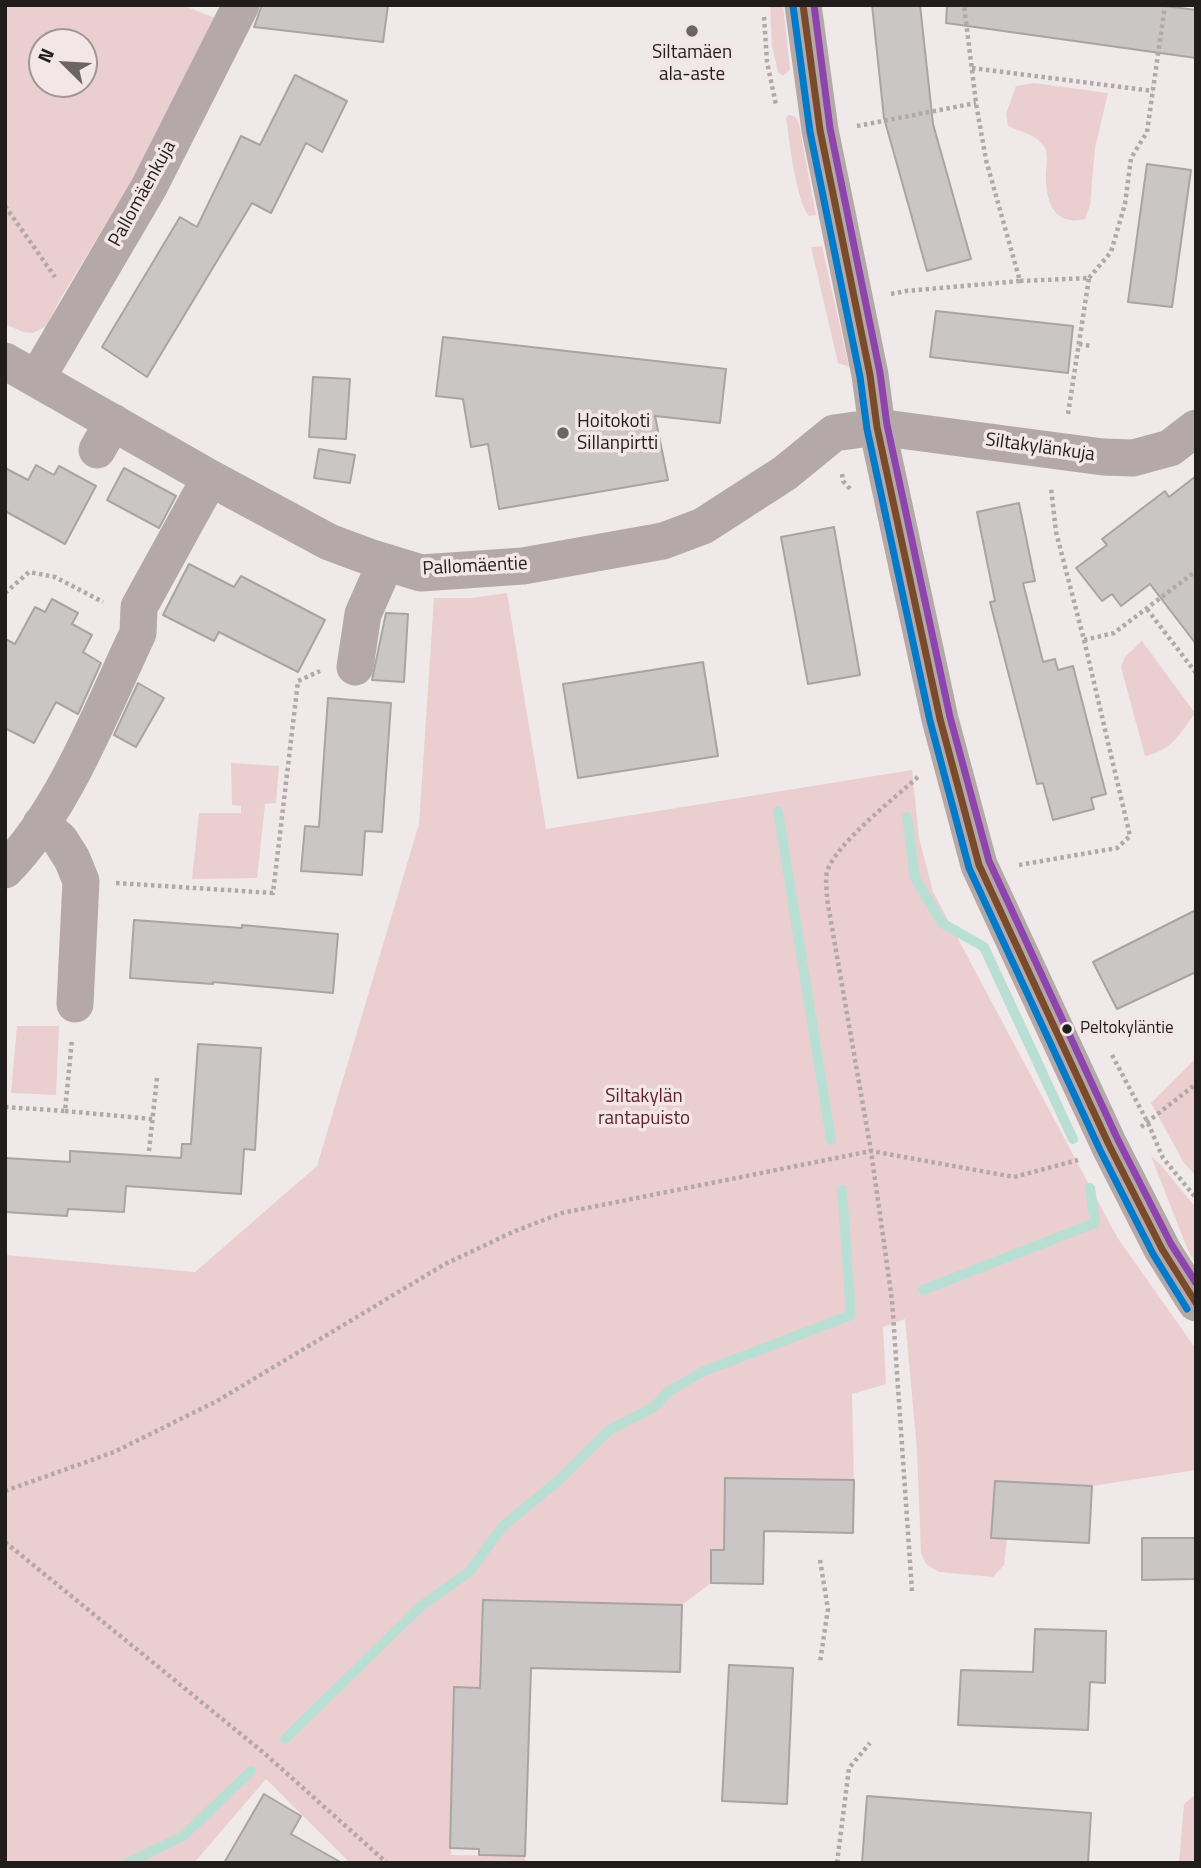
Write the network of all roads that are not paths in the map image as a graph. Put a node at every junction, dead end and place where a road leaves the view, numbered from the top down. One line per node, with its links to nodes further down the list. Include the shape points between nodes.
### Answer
1 (241, 5): 4 (street, Pallomäenkuja, via 149,187)
2 (803, 5): 5 (street, via 820,130)
3 (5, 361): 4 (street, Pallomäentie)
4 (37, 378): 7 (street, Pallomäentie, via 105,436)
5 (877, 427): 6 (street, Siltakylänkuja, via 1103,457 1133,457 1170,448); 8 (street, Pallomäentie, via 834,433 785,473 703,526 663,541 487,570 421,572); 13 (street, via 940,719 979,865 1110,1145 1162,1249)
6 (1196, 428)
7 (210, 478): 8 (street, Pallomäentie, via 329,542); 10 (street, via 139,607 138,633 68,782)
8 (386, 562): 9 (street, via 363,614)
9 (355, 667)
10 (41, 824): 11 (street); 12 (street, via 60,840 81,881)
11 (5, 870)
12 (75, 1004)
13 (1196, 1303)

